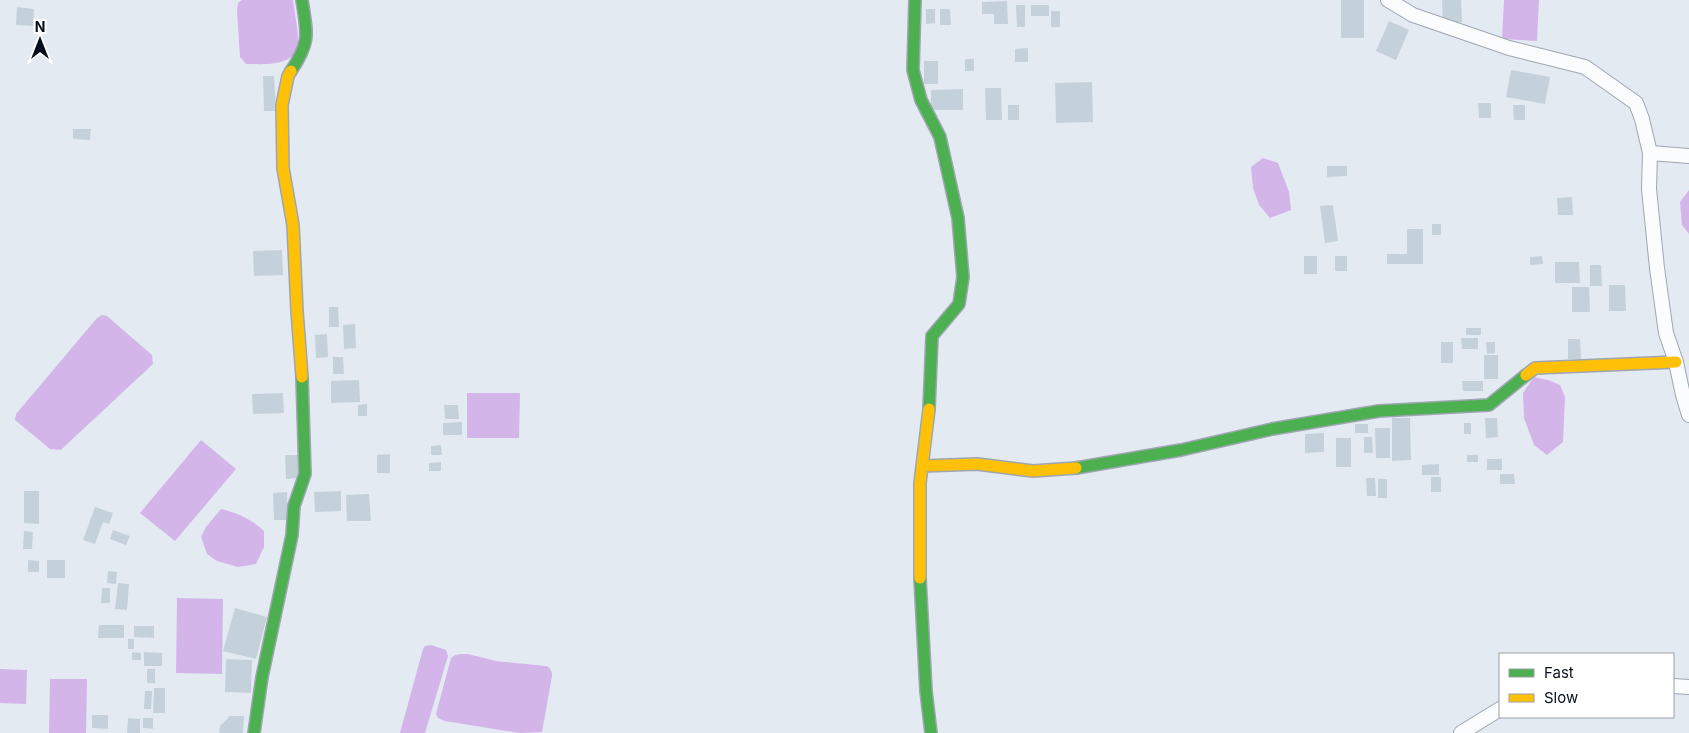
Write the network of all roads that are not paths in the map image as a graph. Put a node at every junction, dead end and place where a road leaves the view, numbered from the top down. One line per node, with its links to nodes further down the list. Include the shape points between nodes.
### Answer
1 (302, 0): 12 (street, via 307,35 303,53 288,76 282,105 283,168 293,225 302,367 305,474 294,506 292,535 262,677)
2 (915, 0): 8 (street, via 913,70 921,100 940,137 952,185 963,277 959,304 932,336 930,402)
3 (1388, 0): 4 (street, via 1413,15 1509,48 1585,67 1636,102)
4 (1650, 153): 5 (street); 6 (street, via 1649,189 1657,268 1666,333)
5 (1689, 156)
6 (1676, 362): 7 (street); 8 (street, via 1535,368 1489,405 1379,411 1272,429 1085,468 1032,471 977,464)
7 (1689, 415)
8 (922, 466): 13 (street, via 920,590)
9 (1674, 686): 10 (street)
10 (1689, 687)
11 (1499, 710): 14 (street)
12 (254, 733)
13 (931, 733)
14 (1461, 733)

